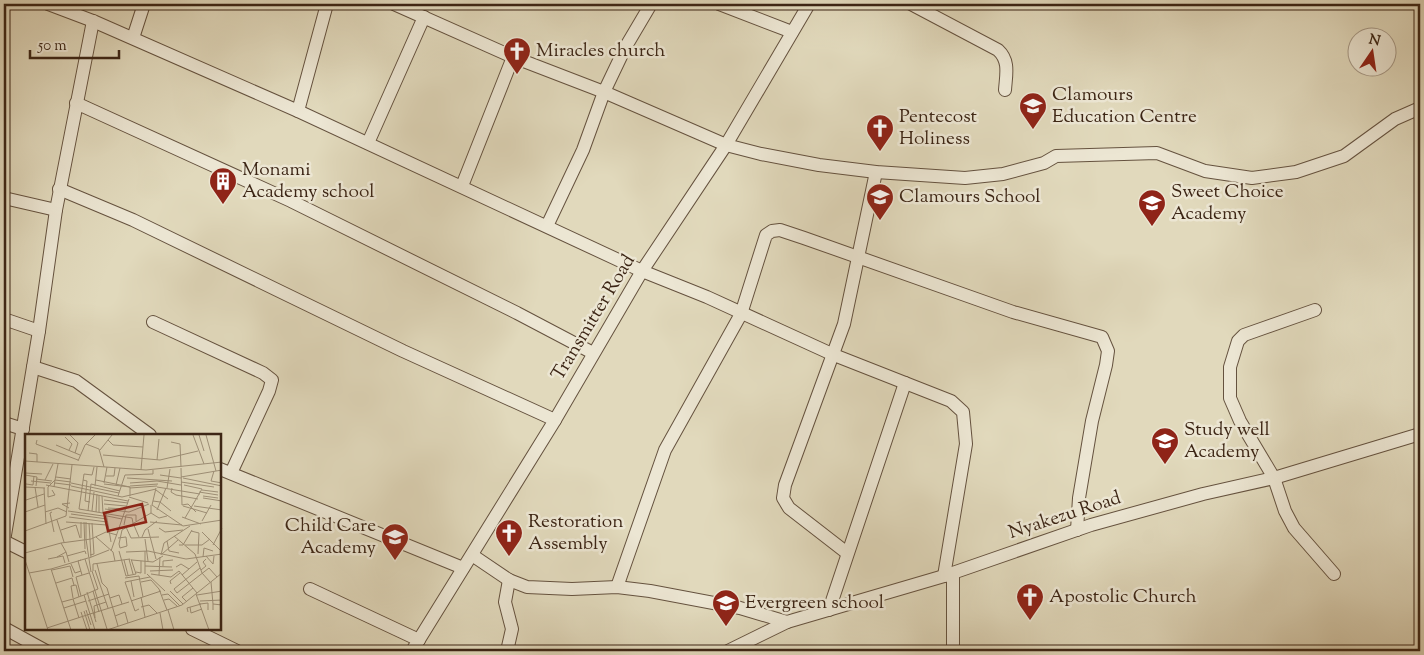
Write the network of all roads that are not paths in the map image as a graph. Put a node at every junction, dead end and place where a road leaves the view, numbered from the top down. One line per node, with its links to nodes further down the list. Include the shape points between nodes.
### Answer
1 (48, 4): 10 (street)
2 (144, 4): 12 (street)
3 (327, 4): 18 (street)
4 (394, 4): 9 (street)
5 (651, 4): 15 (street)
6 (719, 4): 11 (street)
7 (809, 4): 11 (street, Transmitter Road)
8 (911, 4): 14 (street, via 998,50 1007,65)
9 (424, 17): 13 (street); 19 (street)
10 (93, 21): 12 (street); 16 (street)
11 (792, 32): 20 (street, Transmitter Road)
12 (133, 38): 18 (street)
13 (513, 57): 15 (street); 22 (street)
14 (1005, 90)
15 (604, 92): 20 (street); 26 (street, via 583,150)
16 (76, 103): 23 (street); 34 (street, via 290,201)
17 (1420, 108): 21 (street, via 1395,119 1344,156 1296,172 1252,178 1205,171 1157,153 1056,156 1044,163 1002,174 965,178)
18 (298, 111): 19 (street)
19 (368, 143): 22 (street)
20 (726, 145): 21 (street, via 782,159); 28 (street, Transmitter Road)
21 (876, 172): 27 (street)
22 (462, 186): 26 (street)
23 (60, 189): 25 (street); 38 (street)
24 (4, 198): 25 (street)
25 (56, 210): 33 (street)
26 (547, 226): 28 (street)
27 (859, 258): 30 (street, via 772,230 766,235 758,255); 35 (street); 45 (street, via 1023,315 1102,337 1108,350 1090,428)
28 (642, 272): 30 (street); 34 (street, Transmitter Road)
29 (1316, 310): 44 (street, via 1244,335 1238,342 1230,367 1230,398)
30 (741, 314): 35 (street); 54 (street, via 665,450)
31 (4, 319): 33 (street)
32 (153, 322): 43 (street, via 272,380)
33 (39, 331): 36 (street)
34 (593, 353): 38 (street, Transmitter Road)
35 (834, 355): 37 (street); 48 (street, via 783,498 789,508)
36 (33, 367): 40 (street); 41 (street, via 76,381)
37 (905, 383): 48 (street); 51 (street, via 951,401 963,412 966,444)
38 (555, 420): 49 (street, Transmitter Road)
39 (4, 423): 40 (street)
40 (23, 429): 46 (street)
41 (149, 434)
42 (1420, 434): 44 (street, Nyakezu Road)
43 (226, 471): 50 (street)
44 (1274, 478): 45 (street, Nyakezu Road); 52 (street, via 1294,528)
45 (1077, 530): 51 (street, Nyakezu Road)
46 (4, 541): 47 (street)
47 (25, 552)
48 (848, 553): 56 (street)
49 (472, 555): 50 (street, Transmitter Road); 53 (street)
50 (463, 568): 60 (street, Transmitter Road)
51 (949, 574): 56 (street, Nyakezu Road); 66 (street)
52 (1334, 574)
53 (509, 580): 54 (street, via 527,587 549,589); 64 (street, via 505,602 512,629)
54 (617, 587): 57 (street, via 740,608)
55 (310, 589): 60 (street)
56 (829, 610): 57 (street, Nyakezu Road)
57 (788, 622): 65 (street, Nyakezu Road)
58 (4, 628): 61 (street)
59 (194, 630): 62 (street)
60 (419, 640): 63 (street, Transmitter Road)
61 (46, 651)
62 (237, 651)
63 (412, 651)
64 (507, 651)
65 (728, 651)
66 (953, 651)

